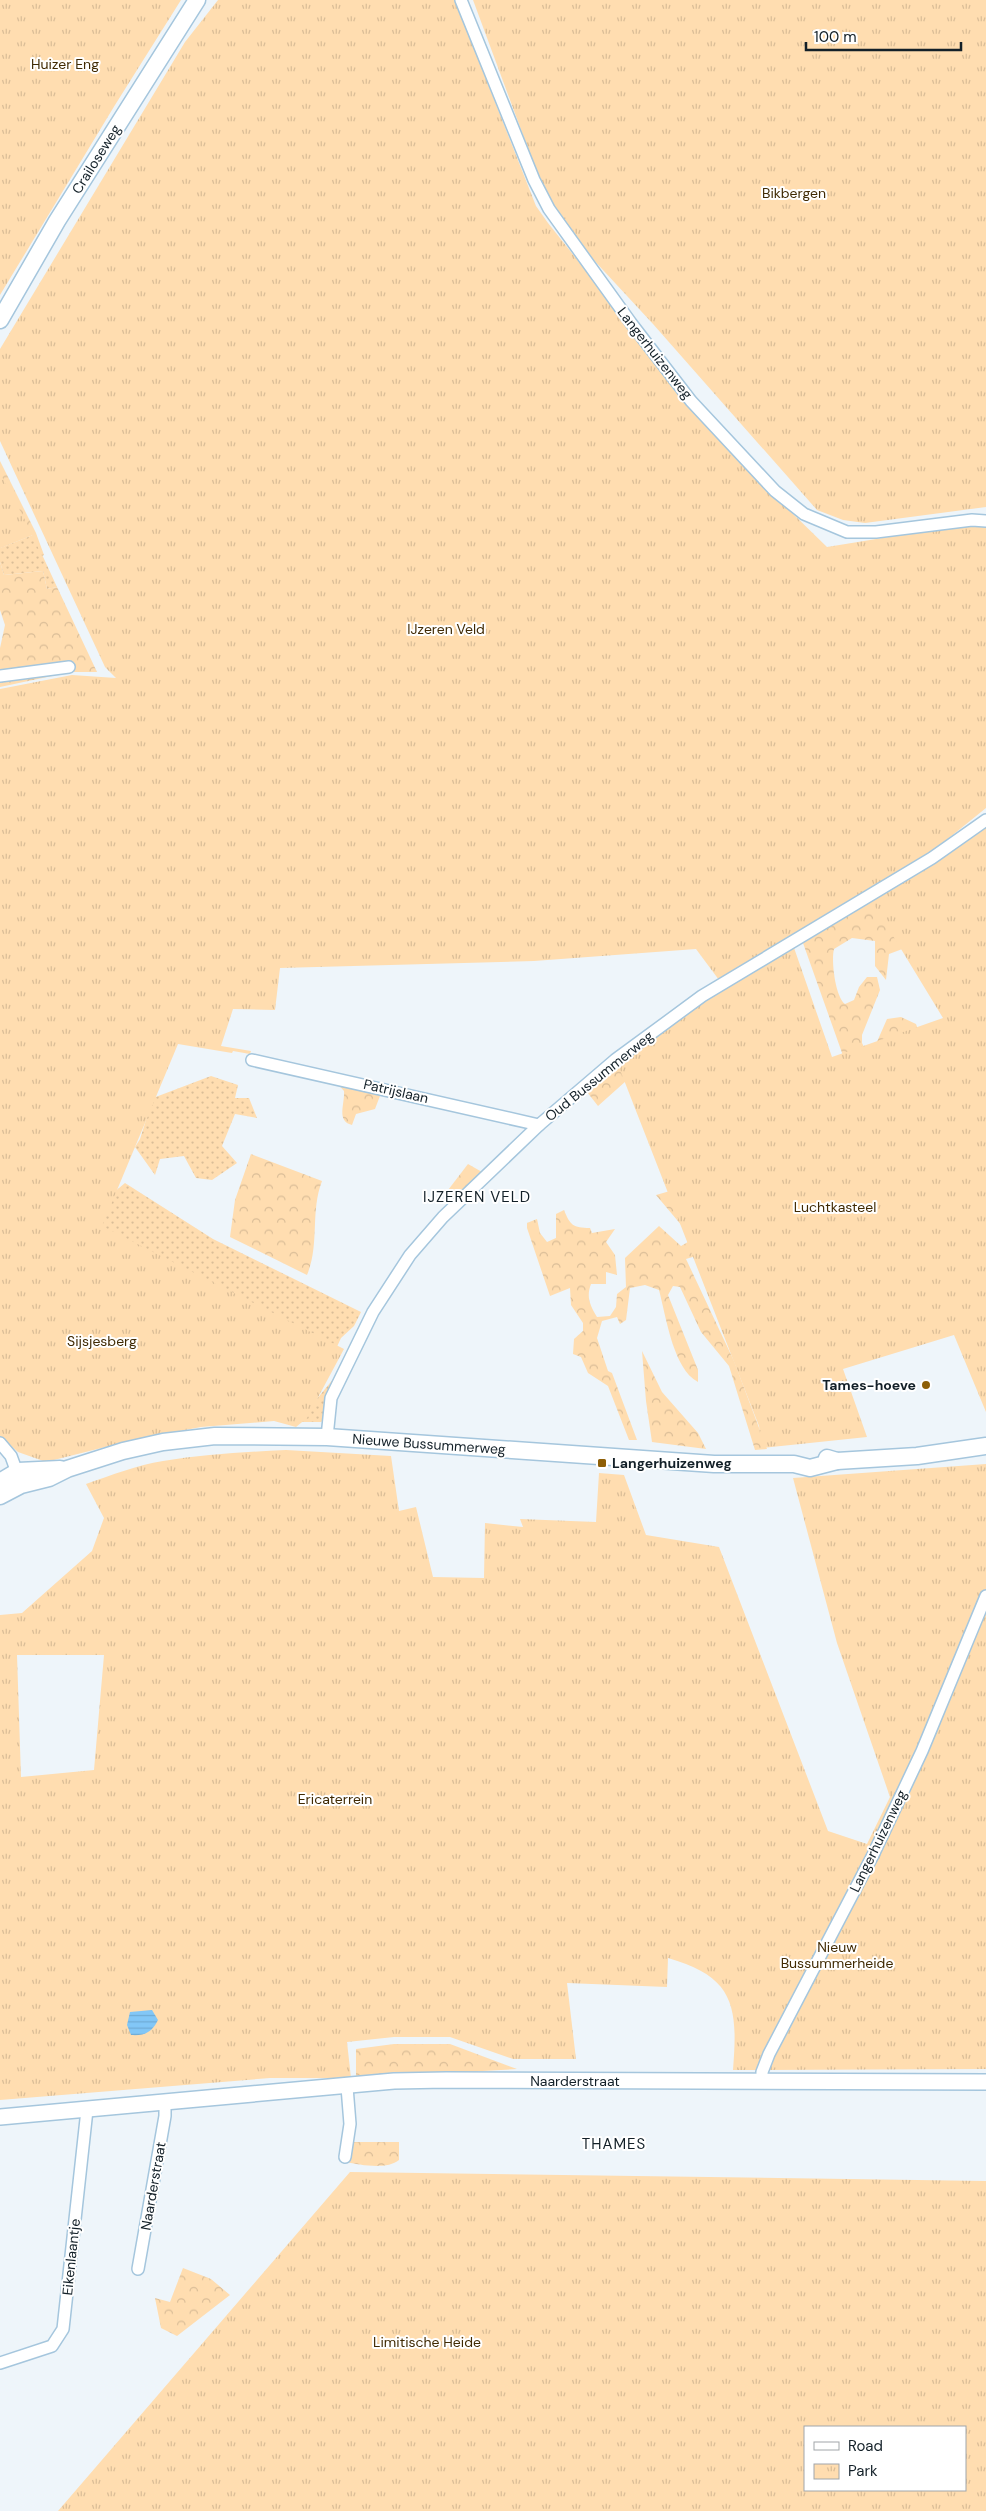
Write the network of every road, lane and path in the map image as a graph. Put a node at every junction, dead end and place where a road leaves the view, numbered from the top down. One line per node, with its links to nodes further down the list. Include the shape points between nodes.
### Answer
1 (197, 0): 3 (main road, Crailoseweg, via 57,221)
2 (462, 0): 4 (street, Langerhuizenweg, via 534,180 549,209 691,401 775,491 804,514 847,532)
3 (0, 320)
4 (986, 521)
5 (69, 667): 6 (street)
6 (0, 676)
7 (986, 820): 9 (street, Oud Bussummerweg, via 932,858 702,996 615,1060)
8 (252, 1060): 9 (street, Patrijslaan)
9 (539, 1125): 10 (street, Oud Bussummerweg, via 443,1217 410,1255 373,1312 331,1398)
10 (327, 1437): 12 (main road, Nieuwe Bussummerweg, via 714,1464 794,1464 813,1457 837,1461 917,1456); 13 (main road, Nieuwe Bussummerweg, via 215,1436 163,1442 67,1469)
11 (0, 1443): 13 (street, via 11,1456)
12 (986, 1446)
13 (19, 1478): 14 (main road, Nieuwe Bussummerweg); 15 (main road, Nieuwe Bussummerweg)
14 (0, 1482)
15 (0, 1496)
16 (986, 1596): 17 (street, Langerhuizenweg, via 922,1751 873,1854 769,2054)
17 (762, 2081): 18 (street, Naarderstraat); 19 (street, Naarderstraat, via 446,2080 394,2081)
18 (986, 2082)
19 (347, 2087): 20 (street, Naarderstraat); 23 (street, via 350,2124)
20 (165, 2102): 21 (street, Naarderstraat); 24 (street, Naarderstraat)
21 (87, 2110): 22 (street, Naarderstraat); 25 (street, Eikenlaantje, via 63,2329 52,2346)
22 (0, 2117)
23 (345, 2157)
24 (138, 2269)
25 (0, 2363)

